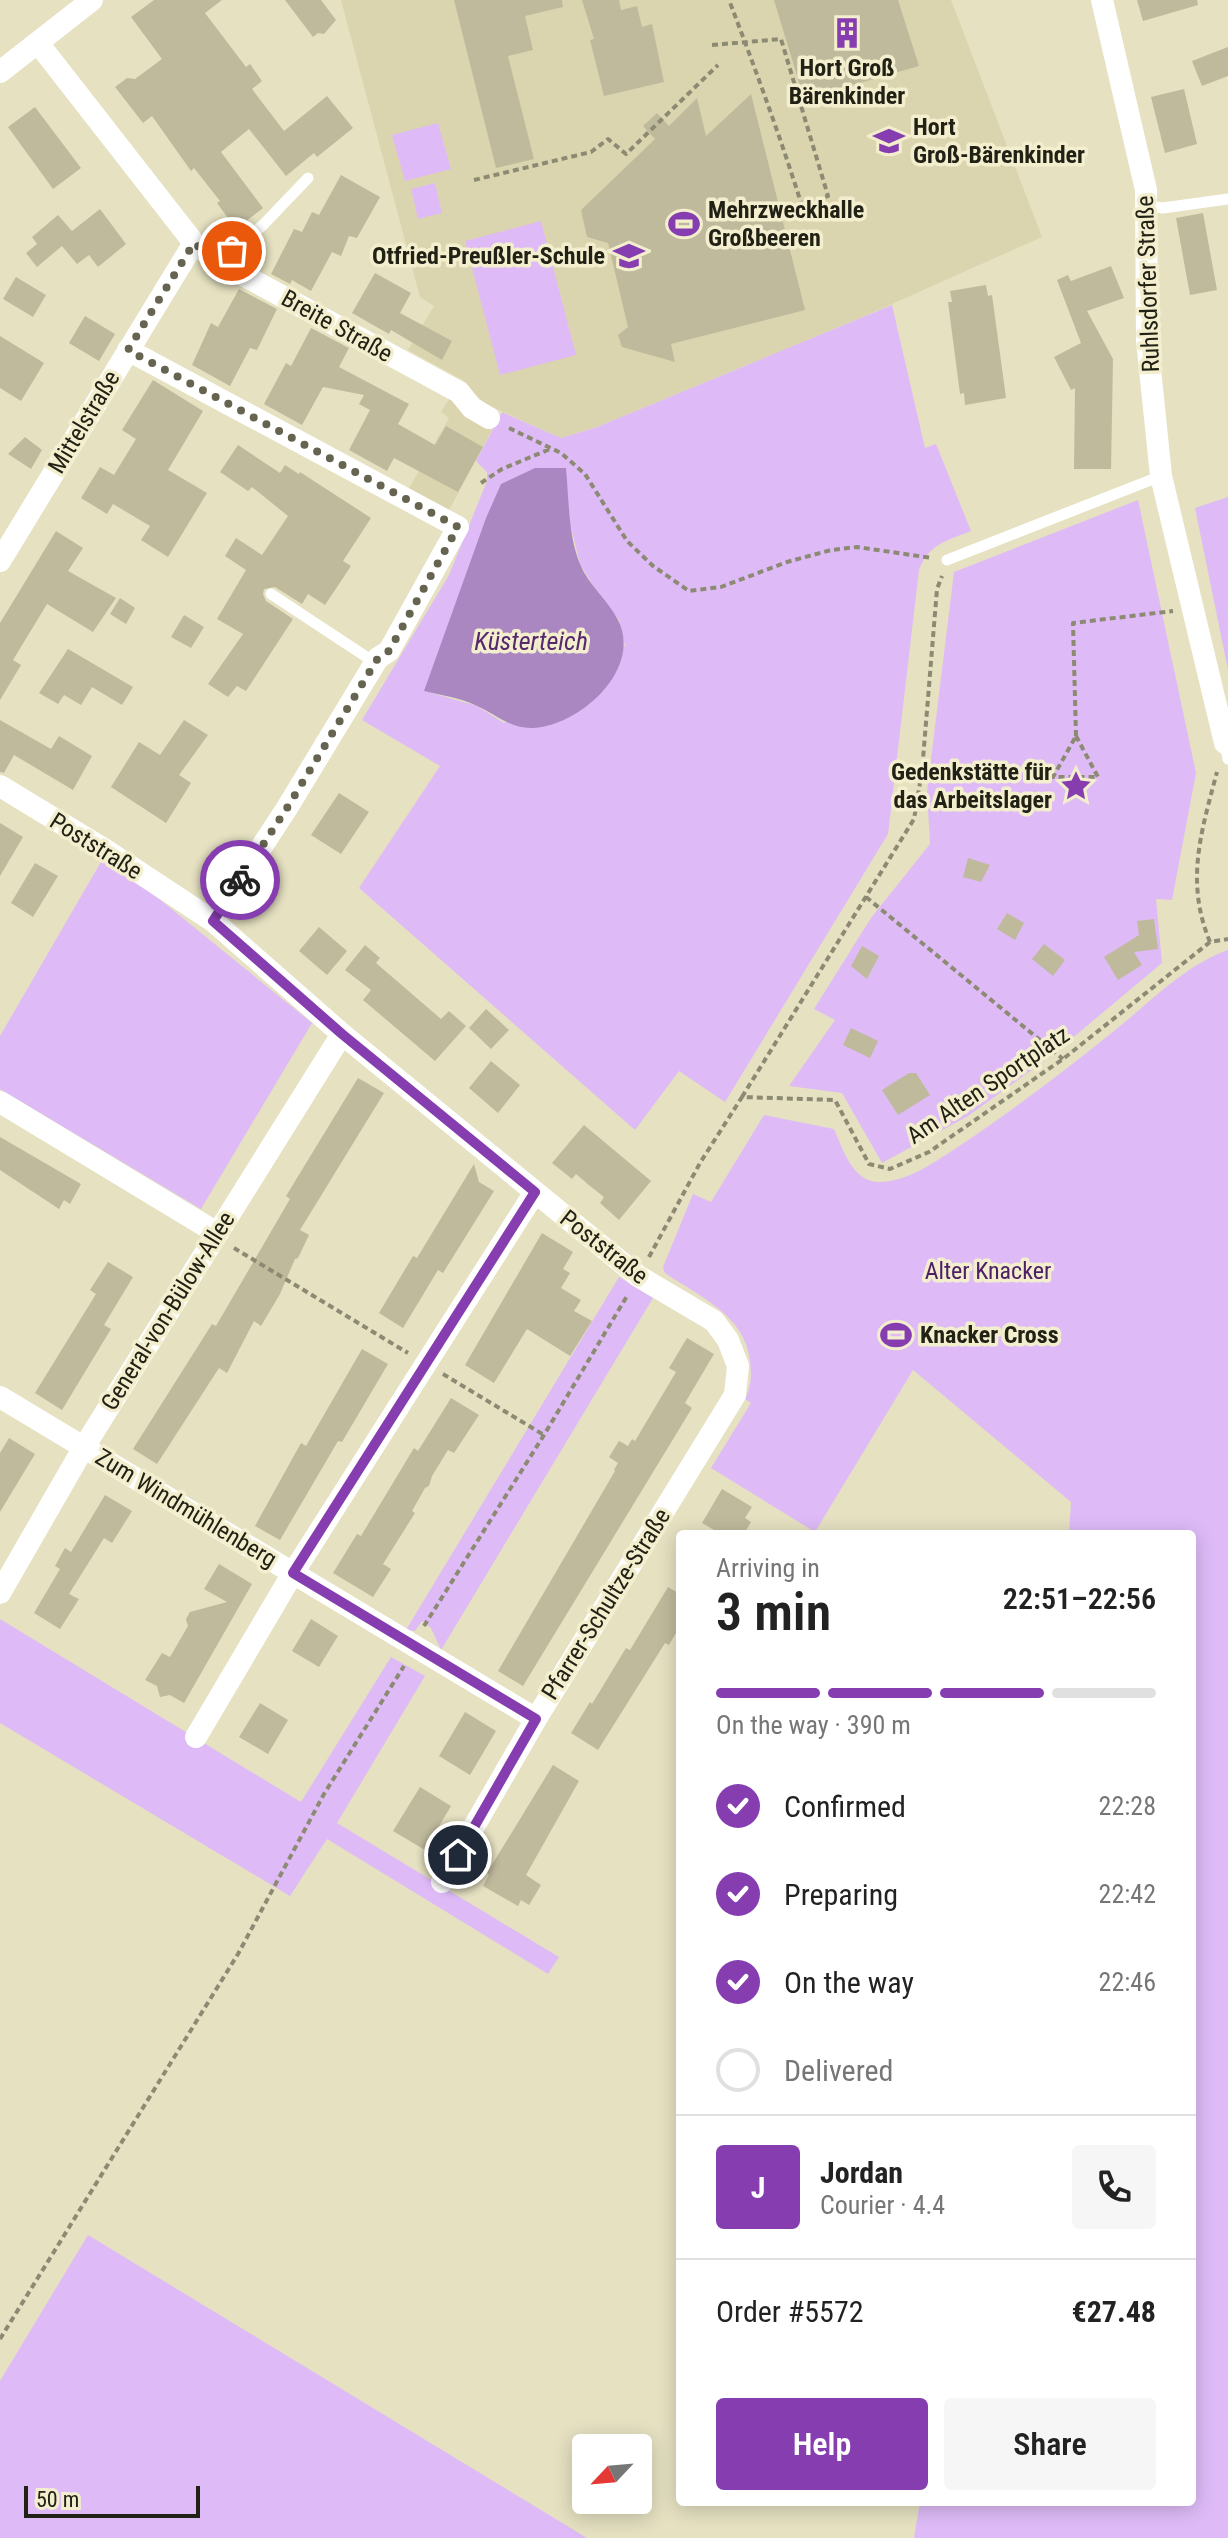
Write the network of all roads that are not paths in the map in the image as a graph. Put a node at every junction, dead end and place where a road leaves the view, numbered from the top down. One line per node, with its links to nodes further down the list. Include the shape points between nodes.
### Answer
1 (92, 0): 3 (street)
2 (1102, 0): 7 (street, Ruhlsdorfer Straße)
3 (38, 43): 4 (street); 8 (street, Breite Straße)
4 (0, 72)
5 (308, 178): 9 (lane)
6 (1228, 199): 7 (lane)
7 (1146, 206): 12 (street, Ruhlsdorfer Straße, via 1147,340)
8 (194, 243): 9 (street, Breite Straße); 10 (street, Mittelstraße)
9 (219, 262): 11 (street, Breite Straße, via 459,392)
10 (128, 350): 14 (street, Mittelstraße); 16 (street, via 458,527 389,651)
11 (489, 418)
12 (1161, 476): 13 (lane); 17 (street, Ruhlsdorfer Straße)
13 (947, 560)
14 (0, 561)
15 (271, 594): 16 (lane, via 368,658)
16 (378, 658): 19 (street)
17 (1226, 751)
18 (0, 786): 19 (street, Poststraße)
19 (213, 921): 20 (street, Poststraße)
20 (342, 1034): 22 (street, Poststraße); 23 (street, General-von-Bülow-Allee)
21 (0, 1102): 23 (street)
22 (535, 1192): 24 (street, Poststraße, via 638,1276 714,1321); 27 (street)
23 (217, 1233): 26 (street, General-von-Bülow-Allee)
24 (738, 1366): 29 (street, Pfarrer-Schultze-Straße, via 735,1395)
25 (0, 1397): 26 (street, Zum Windmühlenberg)
26 (84, 1447): 27 (street, Zum Windmühlenberg); 28 (street, General-von-Bülow-Allee)
27 (293, 1573): 29 (street, Zum Windmühlenberg); 30 (street)
28 (0, 1593)
29 (536, 1719): 31 (street, Pfarrer-Schultze-Straße)
30 (196, 1737)
31 (442, 1882)

